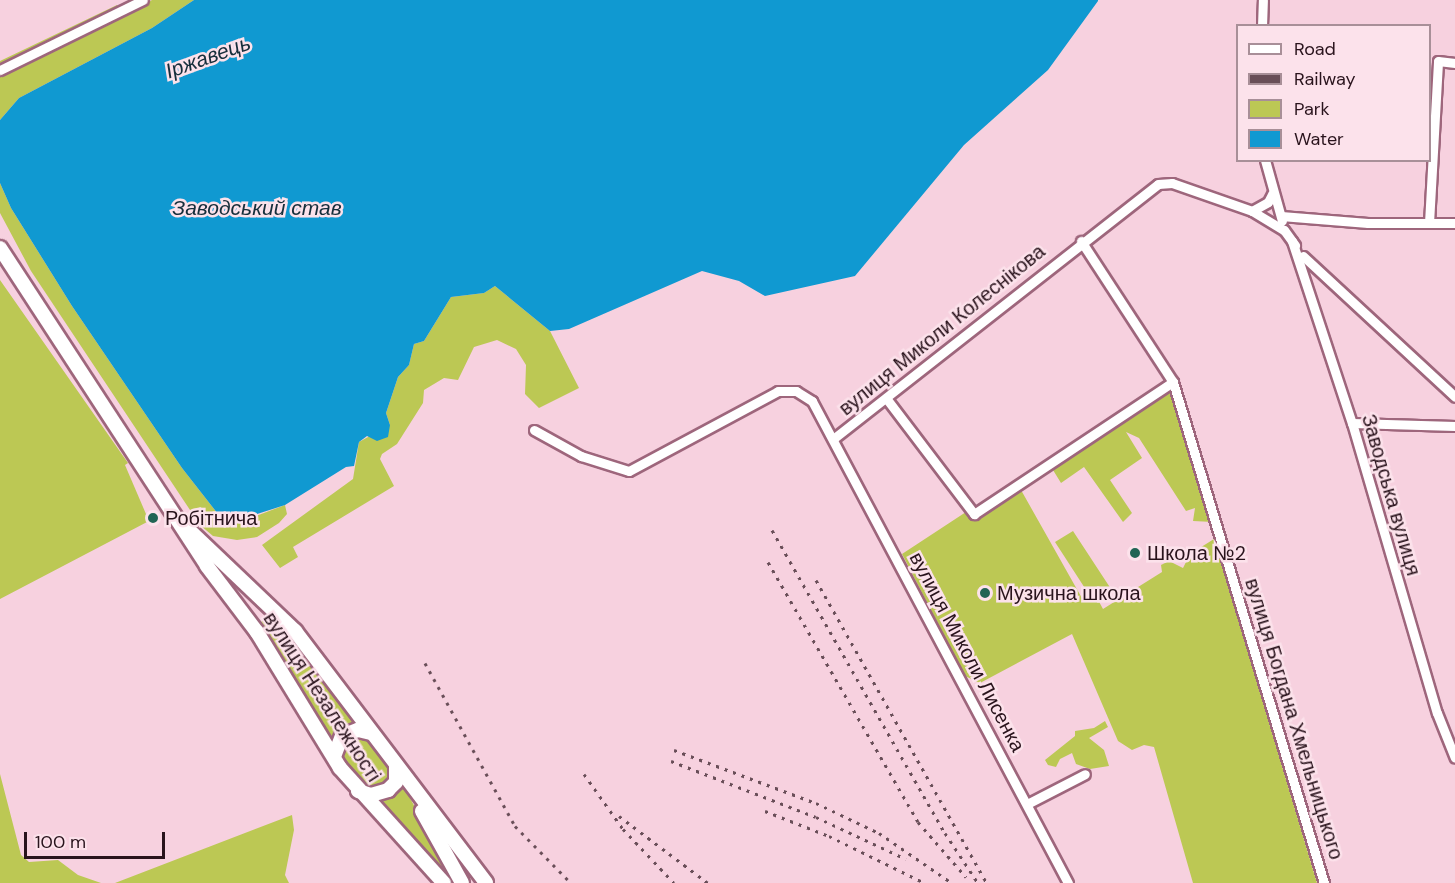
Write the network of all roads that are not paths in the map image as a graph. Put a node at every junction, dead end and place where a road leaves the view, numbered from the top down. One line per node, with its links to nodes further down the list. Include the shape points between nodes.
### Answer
1 (143, 0): 5 (street)
2 (1263, 0): 3 (street)
3 (1262, 24)
4 (1455, 63): 10 (street, via 1438,61)
5 (0, 70)
6 (1265, 162): 7 (street)
7 (1272, 194): 8 (street); 9 (street)
8 (1255, 209): 12 (street, вулиця Миколи Колеснікова); 13 (street, вулиця Миколи Колеснікова, via 1172,183 1158,184)
9 (1281, 216): 10 (street); 12 (street)
10 (1429, 223): 11 (street)
11 (1455, 223)
12 (1284, 230): 14 (street)
13 (1081, 241): 16 (street, вулиця Богдана Хмельницького); 18 (street, вулиця Миколи Колеснікова)
14 (1292, 241): 17 (street, via 1309,265); 19 (street, Заводська вулиця)
15 (0, 248): 23 (main road, вулиця Незалежності)
16 (1173, 382): 18 (street, via 974,514); 35 (street, вулиця Богдана Хмельницького)
17 (1455, 397)
18 (886, 398): 22 (street, вулиця Миколи Колеснікова)
19 (1352, 423): 20 (street); 26 (street, Заводська вулиця, via 1437,713)
20 (1455, 426)
21 (534, 430): 22 (street, вулиця Миколи Колеснікова, via 581,456 629,471 778,391 796,391 813,401)
22 (833, 439): 30 (street, вулиця Миколи Лисенка)
23 (180, 522): 24 (main road, вулиця Незалежності, via 296,631); 25 (main road, вулиця Незалежності)
24 (371, 733): 25 (main road, via 358,730 342,736); 27 (main road, вулиця Незалежності)
25 (335, 754): 29 (main road, вулиця Незалежності)
26 (1455, 758)
27 (396, 765): 29 (main road, via 396,782 388,790 371,795); 32 (main road); 33 (main road)
28 (1085, 774): 30 (street)
29 (358, 791): 31 (main road, вулиця Незалежності)
30 (1027, 804): 34 (street, вулиця Миколи Лисенка)
31 (444, 883)
32 (462, 883)
33 (486, 883)
34 (1068, 883)
35 (1324, 883)

